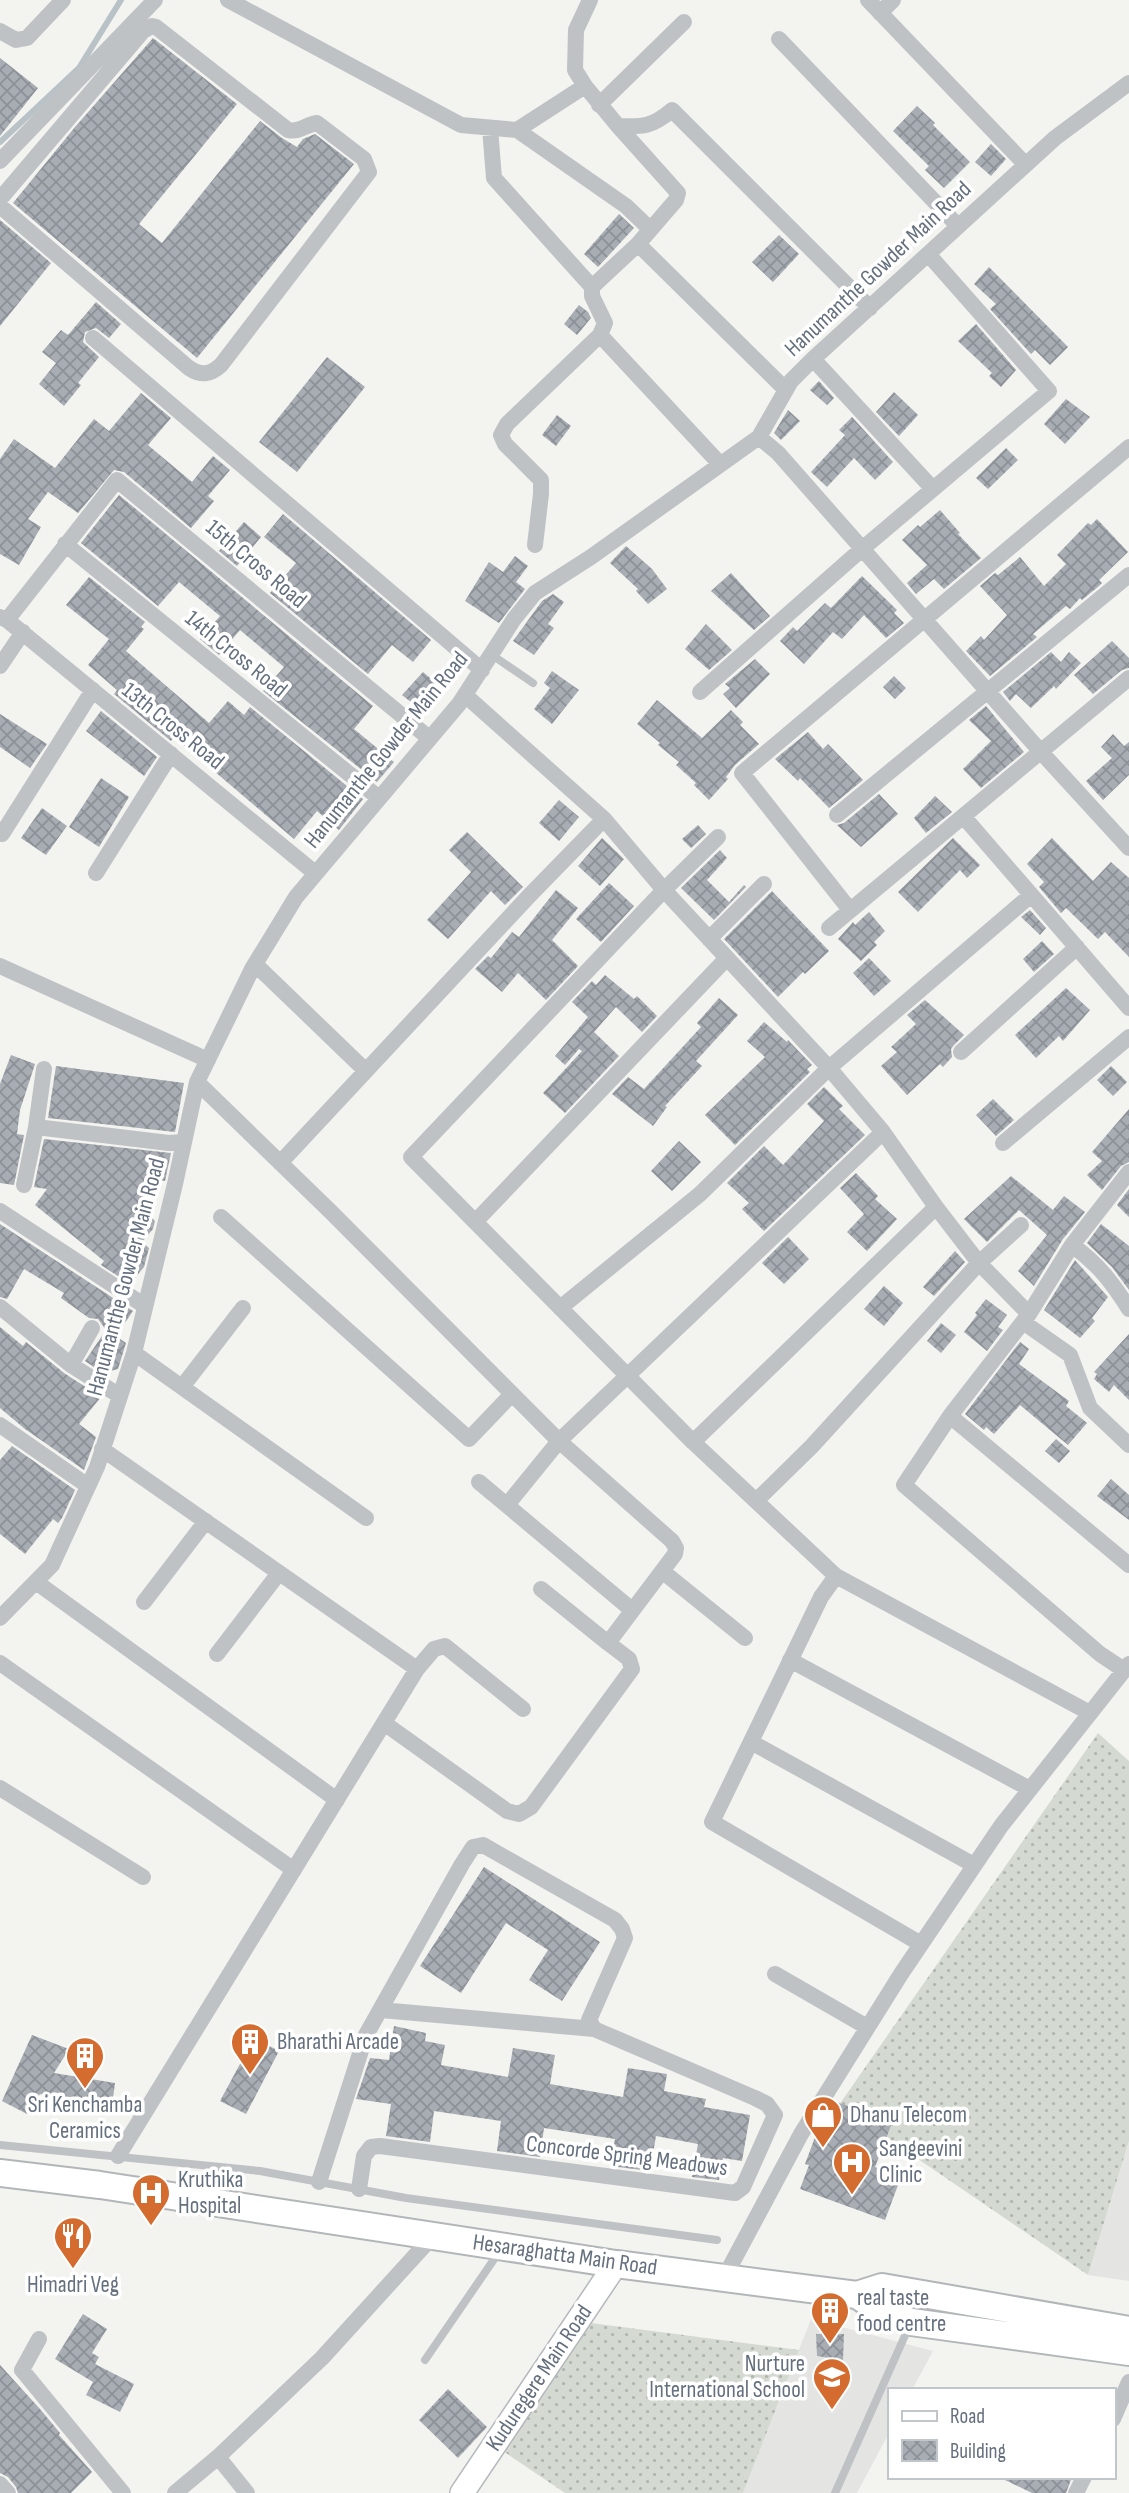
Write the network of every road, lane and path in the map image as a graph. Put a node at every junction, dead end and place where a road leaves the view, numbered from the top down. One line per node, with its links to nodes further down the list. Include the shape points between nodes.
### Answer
1 (63, 0): 9 (street, via 27,38 16,40)
2 (155, 0): 17 (street)
3 (228, 0): 15 (street, via 461,125)
4 (590, 0): 12 (street, via 576,30 575,70)
5 (868, 0): 7 (street)
6 (893, 0): 7 (street)
7 (880, 13): 18 (street)
8 (684, 22): 13 (street)
9 (0, 31)
10 (779, 39): 21 (street)
11 (1129, 83): 18 (street, Hanumanthe Gowder Main Road)
12 (585, 86): 13 (street); 16 (street)
13 (599, 104): 14 (street)
14 (618, 125): 22 (street, via 678,193); 26 (street, via 644,127 672,110)
15 (490, 128): 16 (street); 25 (street, via 494,178)
16 (517, 130): 22 (street, via 626,206)
17 (0, 161)
18 (1025, 164): 21 (street, Hanumanthe Gowder Main Road)
19 (0, 199): 20 (street, via 152,26 288,130 299,131 317,123 364,159 369,172 222,365 205,374 189,368)
20 (0, 206)
21 (958, 226): 24 (street, Hanumanthe Gowder Main Road)
22 (650, 229): 23 (street)
23 (638, 244): 25 (street); 30 (street)
24 (928, 254): 26 (street, Hanumanthe Gowder Main Road); 34 (street, via 1049,391)
25 (592, 287): 27 (street, via 605,323)
26 (870, 308): 29 (street, Hanumanthe Gowder Main Road)
27 (600, 335): 33 (street); 36 (street, via 506,424 501,435 541,480)
28 (93, 338): 44 (street)
29 (813, 359): 30 (street, Hanumanthe Gowder Main Road); 34 (street)
30 (786, 390): 31 (street, Hanumanthe Gowder Main Road)
31 (759, 437): 33 (street, Hanumanthe Gowder Main Road); 37 (street)
32 (1129, 447): 40 (street)
33 (720, 464): 42 (street, Hanumanthe Gowder Main Road, via 535,593)
34 (933, 489): 37 (street)
35 (65, 544): 39 (street); 51 (street, 15th Cross Road, via 117,480); 54 (street, 14th Cross Road)
36 (535, 545)
37 (862, 548): 40 (street); 49 (street)
38 (1129, 575): 48 (street)
39 (4, 618): 41 (street, 13th Cross Road)
40 (925, 620): 48 (street); 66 (street, via 741,774)
41 (23, 632): 43 (street); 47 (street, 13th Cross Road)
42 (492, 655): 44 (street, Hanumanthe Gowder Main Road); 46 (lane)
43 (0, 666)
44 (482, 670): 50 (street, Hanumanthe Gowder Main Road)
45 (1129, 678): 52 (street)
46 (533, 683)
47 (93, 690): 53 (street, 13th Cross Road); 58 (street)
48 (988, 691): 52 (street); 55 (street)
49 (700, 692)
50 (465, 695): 51 (street, Hanumanthe Gowder Main Road); 57 (street)
51 (429, 738): 54 (street, Hanumanthe Gowder Main Road)
52 (1041, 752): 56 (street); 60 (street)
53 (171, 754): 61 (street); 62 (street, 13th Cross Road)
54 (379, 798): 62 (street, Hanumanthe Gowder Main Road)
55 (837, 815)
56 (963, 816): 65 (street); 66 (street)
57 (604, 819): 64 (street); 79 (street)
58 (2, 834)
59 (718, 836): 64 (street)
60 (1129, 848)
61 (96, 873)
62 (316, 873): 71 (street, Hanumanthe Gowder Main Road)
63 (764, 884): 68 (street)
64 (664, 890): 68 (street); 91 (street, via 411,1157)
65 (1030, 896): 69 (street); 77 (street)
66 (850, 910): 67 (street)
67 (829, 928)
68 (709, 939): 70 (street)
69 (1077, 947): 73 (street); 75 (street)
70 (727, 958): 77 (street); 91 (street)
71 (255, 964): 76 (street, Hanumanthe Gowder Main Road); 79 (street)
72 (0, 966): 76 (street)
73 (1129, 1009)
74 (1129, 1037): 84 (street)
75 (961, 1052)
76 (208, 1060): 80 (street, Hanumanthe Gowder Main Road)
77 (829, 1068): 82 (street); 98 (street, via 700,1194)
78 (44, 1069): 81 (street)
79 (366, 1071): 85 (street)
80 (197, 1082): 83 (street, Hanumanthe Gowder Main Road); 85 (street)
81 (36, 1128): 83 (street); 87 (street)
82 (883, 1132): 88 (street); 104 (street)
83 (184, 1142): 95 (street, Hanumanthe Gowder Main Road)
84 (1003, 1143)
85 (280, 1163): 106 (street)
86 (1129, 1172): 93 (street)
87 (24, 1185)
88 (936, 1207): 94 (street); 111 (street)
89 (0, 1212): 95 (street)
90 (220, 1217): 106 (street, via 469,1439)
91 (475, 1222): 98 (street)
92 (1021, 1225): 94 (street)
93 (1072, 1245): 99 (street, via 1095,1262); 100 (street)
94 (979, 1263): 100 (street); 116 (street, via 813,1446)
95 (145, 1306): 102 (street, Hanumanthe Gowder Main Road)
96 (0, 1307): 103 (street)
97 (243, 1307): 105 (street)
98 (560, 1308): 104 (street)
99 (1129, 1308)
100 (1026, 1318): 108 (street); 112 (street, via 1070,1355 1090,1408)
101 (92, 1328): 103 (street)
102 (134, 1353): 105 (street); 107 (street, Hanumanthe Gowder Main Road)
103 (71, 1365): 107 (street)
104 (627, 1376): 110 (street); 111 (street)
105 (182, 1387): 118 (street)
106 (512, 1394): 110 (street)
107 (120, 1396): 113 (street, Hanumanthe Gowder Main Road)
108 (950, 1416): 120 (street); 134 (street, via 904,1485 1100,1654)
109 (0, 1425): 115 (street)
110 (559, 1441): 117 (street); 121 (street, via 672,1541 675,1554)
111 (692, 1442): 116 (street)
112 (1129, 1445)
113 (102, 1449): 115 (street, Hanumanthe Gowder Main Road); 119 (street)
114 (479, 1482): 117 (street)
115 (88, 1486): 124 (street, Hanumanthe Gowder Main Road, via 52,1565)
116 (756, 1501): 123 (street)
117 (507, 1505): 127 (street)
118 (366, 1518)
119 (206, 1521): 122 (street); 126 (street)
120 (1129, 1565)
121 (662, 1571): 127 (street); 129 (street)
122 (279, 1573): 131 (street); 135 (street)
123 (836, 1576): 132 (street); 137 (street)
124 (36, 1583): 128 (street, Hanumanthe Gowder Main Road); 142 (street)
125 (541, 1589): 130 (street)
126 (144, 1602)
127 (632, 1610): 130 (street)
128 (2, 1614)
129 (745, 1638)
130 (608, 1643): 138 (street, via 629,1659 632,1669 531,1807 519,1814 507,1811)
131 (217, 1654)
132 (790, 1660): 139 (street); 141 (street)
133 (0, 1663): 144 (street)
134 (1126, 1667): 137 (street)
135 (417, 1669): 136 (street, via 434,1649 445,1646); 138 (street)
136 (523, 1709)
137 (1090, 1713): 141 (street)
138 (384, 1723): 142 (street)
139 (751, 1742): 143 (street); 146 (street, via 712,1822)
140 (0, 1788): 145 (street)
141 (1030, 1789): 143 (street)
142 (337, 1800): 144 (street)
143 (974, 1865): 146 (street)
144 (294, 1870): 152 (street)
145 (143, 1877)
146 (921, 1944): 149 (street)
147 (775, 1974): 149 (street)
148 (382, 2010): 150 (street); 150 (street, via 466,1857 473,1847 483,1845 615,1920 622,1929 625,1938 589,2020); 154 (street, via 366,2035)
149 (867, 2028): 160 (street, via 801,2134)
150 (594, 2029): 155 (street, Concorde Spring Meadows, via 767,2104 775,2115 743,2188 735,2193 380,2146 371,2147 364,2156)
151 (0, 2145): 152 (lane)
152 (118, 2156): 154 (lane)
153 (0, 2174): 156 (main road, Hesaraghatta Main Road)
154 (319, 2182): 155 (lane)
155 (359, 2189): 157 (lane)
156 (433, 2236): 158 (main road, Hesaraghatta Main Road); 170 (street, via 322,2358)
157 (717, 2240)
158 (503, 2247): 159 (main road, Hesaraghatta Main Road); 167 (lane)
159 (616, 2264): 160 (main road, Hesaraghatta Main Road); 176 (street, Kuduregere Main Road)
160 (724, 2278): 162 (main road, Hesaraghatta Main Road)
161 (917, 2293): 162 (main road, Hesaraghatta Main Road, via 882,2287); 163 (lane); 164 (main road, Hesaraghatta Main Road)
162 (857, 2295): 163 (main road)
163 (911, 2322): 166 (main road); 177 (lane)
164 (1129, 2330)
165 (39, 2339): 173 (street, via 22,2371)
166 (1129, 2352)
167 (425, 2360)
168 (1129, 2382): 169 (street)
169 (1125, 2407)
170 (218, 2457): 174 (street); 175 (street)
171 (0, 2484): 172 (street)
172 (8, 2493)
173 (123, 2493)
174 (174, 2493)
175 (247, 2493)
176 (462, 2493)
177 (835, 2493)

